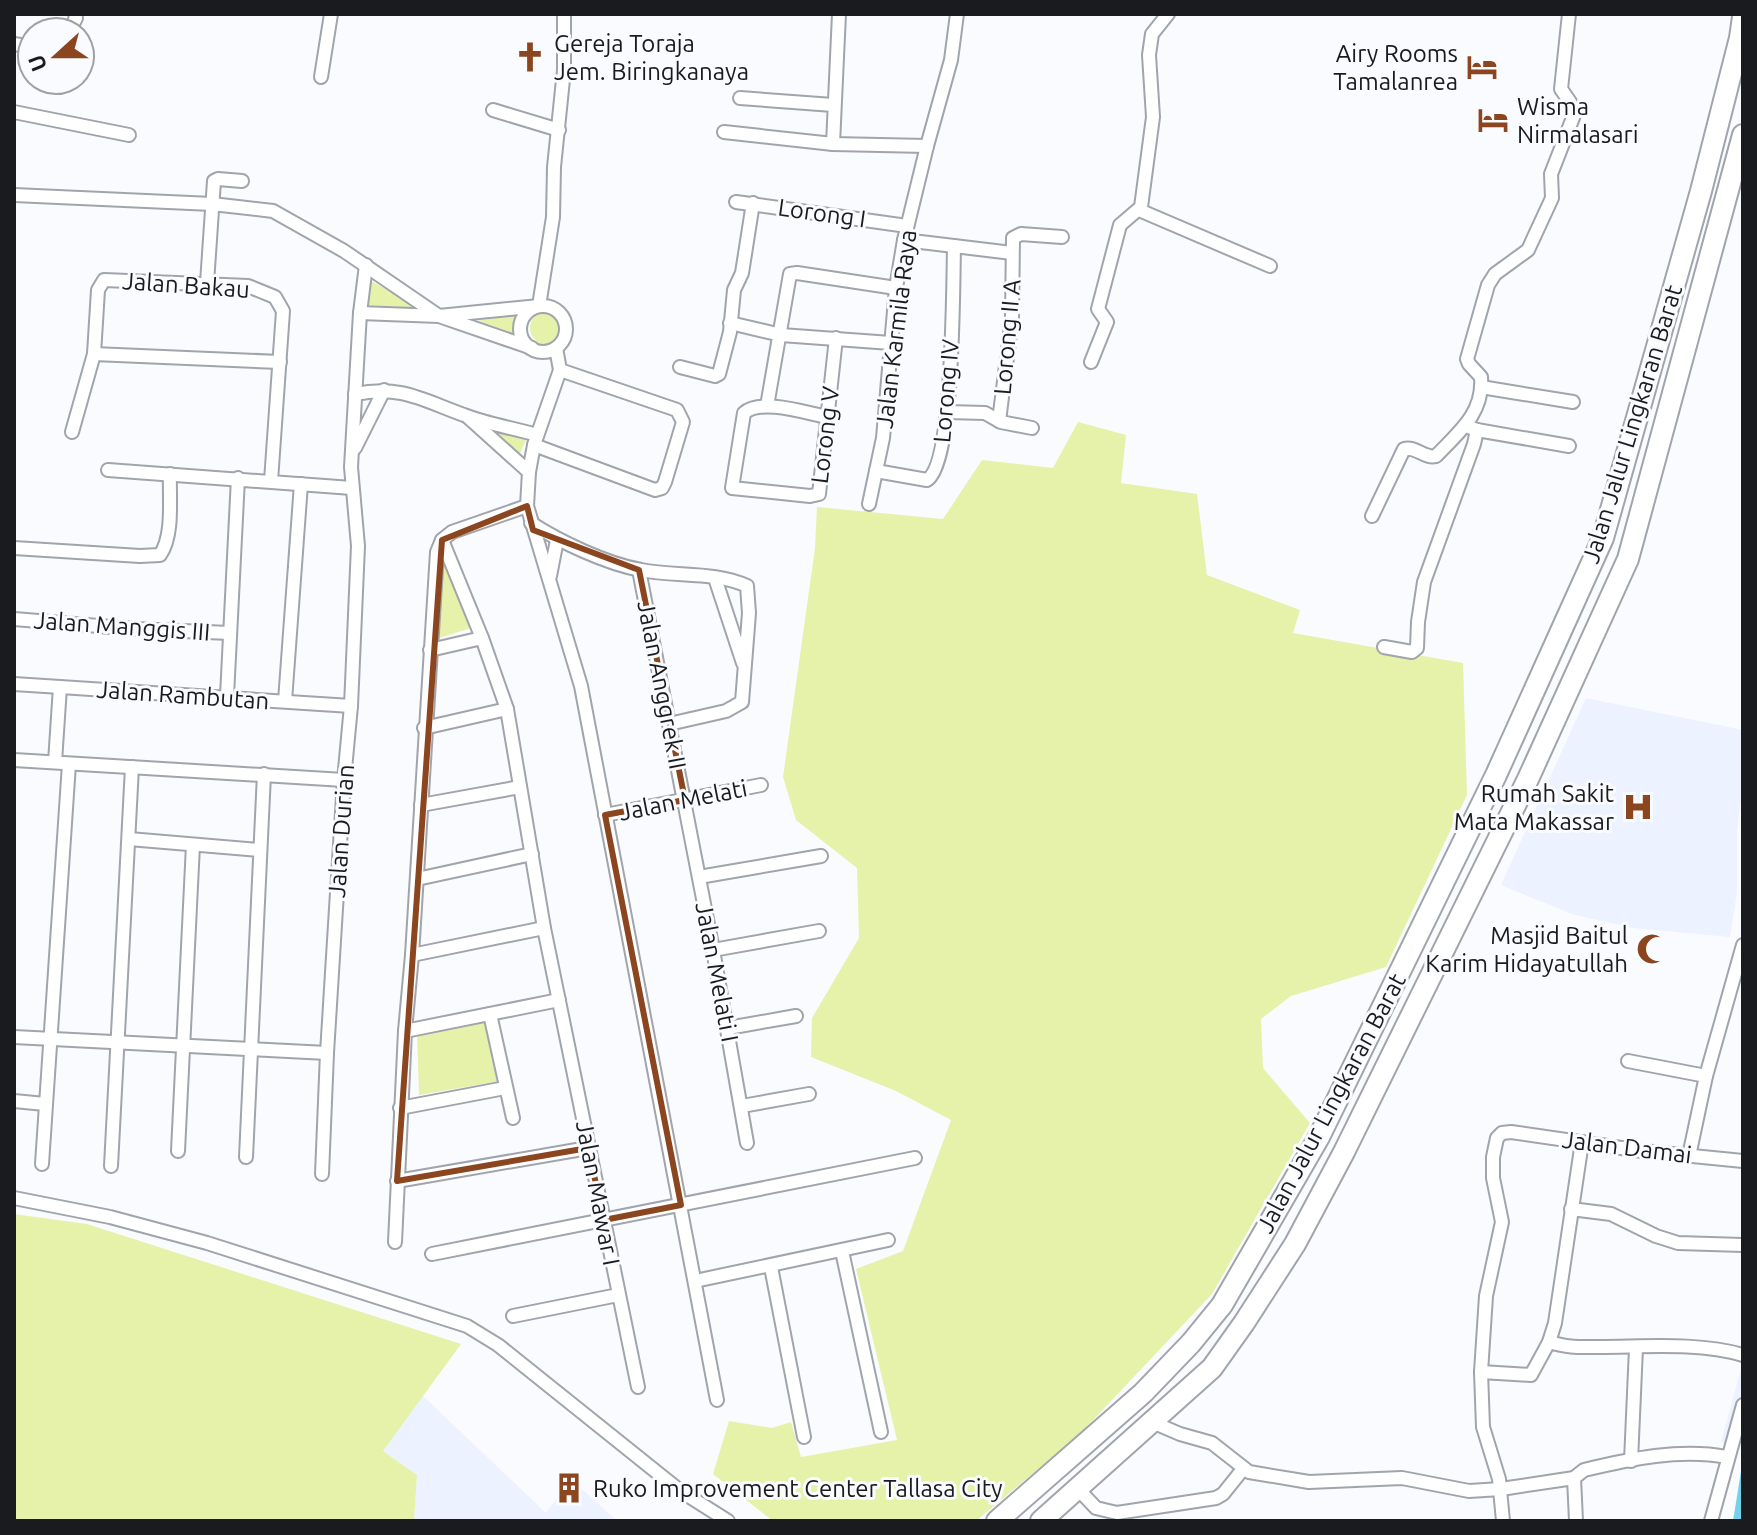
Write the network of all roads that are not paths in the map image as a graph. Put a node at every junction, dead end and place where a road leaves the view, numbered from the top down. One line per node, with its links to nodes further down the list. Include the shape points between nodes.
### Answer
1 (331, 14): 8 (street)
2 (564, 14): 13 (street)
3 (839, 14): 10 (street)
4 (957, 14): 18 (street, Jalan Karmila Raya, via 951,60)
5 (1168, 14): 24 (street, via 1152,34 1152,127)
6 (1569, 14): 47 (street, via 1561,89 1572,105 1573,118 1552,171 1552,198 1536,236 1526,253 1488,285 1467,359 1480,374)
7 (1743, 17): 137 (main road, Jalan Jalur Lingkaran Barat, via 1701,191 1603,538 1496,775)
8 (321, 77)
9 (740, 98): 10 (street)
10 (833, 105): 17 (street)
11 (493, 110): 13 (street)
12 (14, 112): 15 (street)
13 (559, 130): 33 (street, via 549,255)
14 (724, 132): 17 (street)
15 (129, 135)
16 (1743, 135): 142 (main road, Jalan Jalur Lingkaran Barat, via 1628,559 1528,779)
17 (833, 144): 18 (street)
18 (927, 146): 25 (street, Jalan Karmila Raya)
19 (242, 181): 23 (street, via 215,180)
20 (14, 195): 23 (street)
21 (736, 202): 22 (street, Lorong I)
22 (753, 203): 25 (street, Lorong I); 36 (street)
23 (212, 204): 29 (street, via 273,211); 31 (street)
24 (1139, 210): 30 (street); 44 (street, via 1120,225 1098,311 1107,322)
25 (906, 233): 27 (street, Lorong I); 32 (street, Jalan Karmila Raya)
26 (1062, 237): 28 (street, via 1021,234 1013,238)
27 (954, 246): 28 (street, Lorong I); 52 (street, Lorong IV)
28 (1012, 253): 55 (street, Lorong II A, via 1012,318)
29 (366, 265): 34 (street, Jalan Durian); 35 (street)
30 (1270, 266)
31 (207, 283): 42 (street, Jalan Bakau, via 104,280 98,290); 43 (street, Jalan Bakau, via 248,286 277,299 283,314)
32 (896, 288): 37 (street, via 790,274); 39 (street, Jalan Karmila Raya)
33 (539, 306): 35 (street); 40 (street, via 526,314 521,327); 41 (street, via 554,309 564,320 565,335)
34 (360, 313): 35 (street); 49 (street, Jalan Durian)
35 (439, 316): 40 (street)
36 (730, 323): 37 (street); 45 (street, via 717,376)
37 (781, 335): 38 (street); 51 (street)
38 (836, 338): 39 (street); 54 (street, Lorong V)
39 (891, 343): 63 (street, Jalan Karmila Raya, via 887,413)
40 (532, 348): 41 (street)
41 (556, 348): 46 (street)
42 (94, 354): 43 (street); 58 (street, Jalan Bakau)
43 (280, 362): 67 (street, Jalan Bakau)
44 (1091, 362)
45 (680, 367)
46 (560, 370): 59 (street); 59 (street, via 677,410 683,422 665,482 657,491)
47 (1481, 387): 50 (street); 57 (street)
48 (384, 390): 49 (street); 53 (street, via 404,392); 61 (street)
49 (355, 394): 61 (street, Jalan Durian)
50 (1573, 402)
51 (767, 406): 54 (street); 54 (street, Lorong V, via 744,413 732,488 819,494)
52 (947, 412): 55 (street, via 985,413); 63 (street, Lorong IV, via 933,476 927,480)
53 (467, 416): 59 (street); 64 (street)
54 (827, 417)
55 (999, 421): 56 (street)
56 (1032, 428)
57 (1472, 428): 60 (street); 72 (street, via 1434,457 1404,449); 83 (street, via 1471,456 1424,582 1417,649)
58 (72, 432)
59 (536, 440): 64 (street)
60 (1569, 446)
61 (352, 454): 69 (street, Jalan Durian)
62 (108, 470): 65 (street)
63 (876, 471): 70 (street, Jalan Karmila Raya)
64 (529, 472): 71 (street)
65 (170, 474): 66 (street); 76 (street, via 167,532 160,555)
66 (238, 478): 67 (street); 81 (street)
67 (271, 481): 68 (street)
68 (301, 484): 69 (street); 89 (street)
69 (352, 488): 90 (street, Jalan Durian, via 358,546)
70 (869, 504)
71 (527, 506): 73 (street); 74 (street)
72 (1372, 516)
73 (531, 523): 75 (street); 79 (street)
74 (442, 540): 82 (street, Jalan Mawar I); 84 (street)
75 (557, 540): 77 (street); 79 (street)
76 (14, 548)
77 (639, 570): 78 (street); 92 (street, Jalan Anggrek II)
78 (715, 578): 85 (street); 85 (street, via 749,590)
79 (549, 579): 104 (street, via 577,670)
80 (14, 619): 81 (street, Jalan Manggis III)
81 (230, 633): 88 (street)
82 (482, 638): 84 (street); 91 (street, Jalan Mawar I)
83 (1384, 647)
84 (430, 650): 93 (street)
85 (745, 670): 92 (street, via 743,700 737,707)
86 (14, 684): 87 (street, Jalan Rambutan)
87 (60, 687): 88 (street, Jalan Rambutan); 95 (street)
88 (227, 696): 89 (street, Jalan Rambutan)
89 (285, 701): 90 (street, Jalan Rambutan)
90 (351, 706): 99 (street, Jalan Durian)
91 (507, 709): 93 (street); 101 (street, Jalan Mawar I)
92 (669, 724): 102 (street, Jalan Anggrek II)
93 (424, 728): 103 (street)
94 (14, 760): 95 (street)
95 (55, 762): 96 (street)
96 (69, 764): 97 (street); 123 (street)
97 (132, 767): 98 (street); 105 (street)
98 (264, 774): 99 (street); 107 (street)
99 (344, 780): 127 (street, Jalan Durian)
100 (761, 785): 102 (street, Jalan Melati)
101 (520, 787): 103 (street); 108 (street, Jalan Mawar I)
102 (685, 800): 104 (street, Jalan Melati); 110 (street, Jalan Melati I)
103 (421, 805): 111 (street)
104 (605, 815): 152 (street)
105 (129, 839): 106 (street); 124 (street)
106 (193, 845): 107 (street); 125 (street)
107 (260, 850): 126 (street)
108 (532, 854): 111 (street); 112 (street, Jalan Mawar I)
109 (821, 856): 110 (street)
110 (699, 877): 115 (street, Jalan Melati I)
111 (417, 879): 116 (street)
112 (544, 928): 116 (street); 117 (street, Jalan Mawar I)
113 (819, 931): 115 (street)
114 (1743, 945): 129 (street)
115 (713, 950): 120 (street, Jalan Melati I)
116 (412, 955): 121 (street)
117 (559, 1000): 118 (street); 140 (street, Jalan Mawar I)
118 (490, 1014): 121 (street); 130 (street)
119 (796, 1016): 120 (street)
120 (728, 1028): 134 (street, Jalan Melati I)
121 (405, 1031): 135 (street)
122 (14, 1037): 123 (street)
123 (51, 1039): 124 (street); 133 (street)
124 (117, 1042): 125 (street); 148 (street)
125 (183, 1045): 126 (street); 141 (street)
126 (251, 1050): 127 (street); 144 (street)
127 (327, 1053): 149 (street, Jalan Durian)
128 (1628, 1061): 129 (street)
129 (1706, 1076): 143 (street)
130 (505, 1088): 135 (street); 136 (street)
131 (809, 1094): 134 (street)
132 (14, 1101): 133 (street)
133 (45, 1104): 147 (street)
134 (742, 1106): 139 (street, Jalan Melati I)
135 (400, 1108): 150 (street)
136 (513, 1118)
137 (1319, 1137): 142 (main road); 181 (main road, Jalan Jalur Lingkaran Barat, via 1222,1305 1191,1343 1143,1393)
138 (1582, 1142): 143 (street, Jalan Damai); 153 (street); 167 (street, Jalan Damai, via 1511,1132 1497,1138 1492,1165 1502,1222 1484,1310)
139 (747, 1143)
140 (588, 1148): 150 (street); 154 (street, Jalan Mawar I)
141 (178, 1151)
142 (1344, 1152): 171 (main road, Jalan Jalur Lingkaran Barat, via 1295,1244 1244,1323 1212,1368)
143 (1689, 1156): 146 (street, Jalan Damai)
144 (246, 1157)
145 (915, 1158): 152 (street)
146 (1743, 1161)
147 (42, 1164)
148 (111, 1166)
149 (322, 1174)
150 (397, 1181): 156 (street)
151 (14, 1198): 180 (street, via 207,1243 467,1326 679,1490)
152 (681, 1205): 154 (street); 161 (street)
153 (1571, 1209): 157 (street, via 1611,1214 1678,1243); 164 (street)
154 (604, 1220): 159 (street); 162 (street, Jalan Mawar I)
155 (888, 1240): 158 (street)
156 (395, 1242)
157 (1743, 1245)
158 (842, 1251): 160 (street); 172 (street)
159 (432, 1254)
160 (771, 1267): 161 (street); 173 (street)
161 (695, 1281): 169 (street)
162 (618, 1295): 163 (street); 168 (street, Jalan Mawar I)
163 (513, 1316)
164 (1549, 1342): 165 (street, via 1580,1349); 167 (street, via 1531,1375)
165 (1636, 1348): 166 (street); 175 (street)
166 (1743, 1355)
167 (1481, 1372): 179 (street, via 1483,1427)
168 (638, 1387)
169 (717, 1400)
170 (1743, 1405): 174 (street)
171 (1152, 1422): 176 (street, via 1212,1443); 178 (main road, Jalan Jalur Lingkaran Barat)
172 (881, 1432)
173 (804, 1437)
174 (1727, 1457): 175 (street, via 1692,1453); 185 (street)
175 (1631, 1461): 177 (street, via 1584,1470)
176 (1243, 1469): 178 (street, via 1216,1498 1117,1513 1096,1508); 179 (street, via 1309,1482 1402,1478 1460,1490)
177 (1574, 1478): 179 (street); 184 (street)
178 (1078, 1489): 182 (main road, Jalan Jalur Lingkaran Barat)
179 (1501, 1489): 183 (street)
180 (728, 1521)
181 (997, 1521)
182 (1041, 1521)
183 (1503, 1521)
184 (1576, 1521)
185 (1711, 1521)

